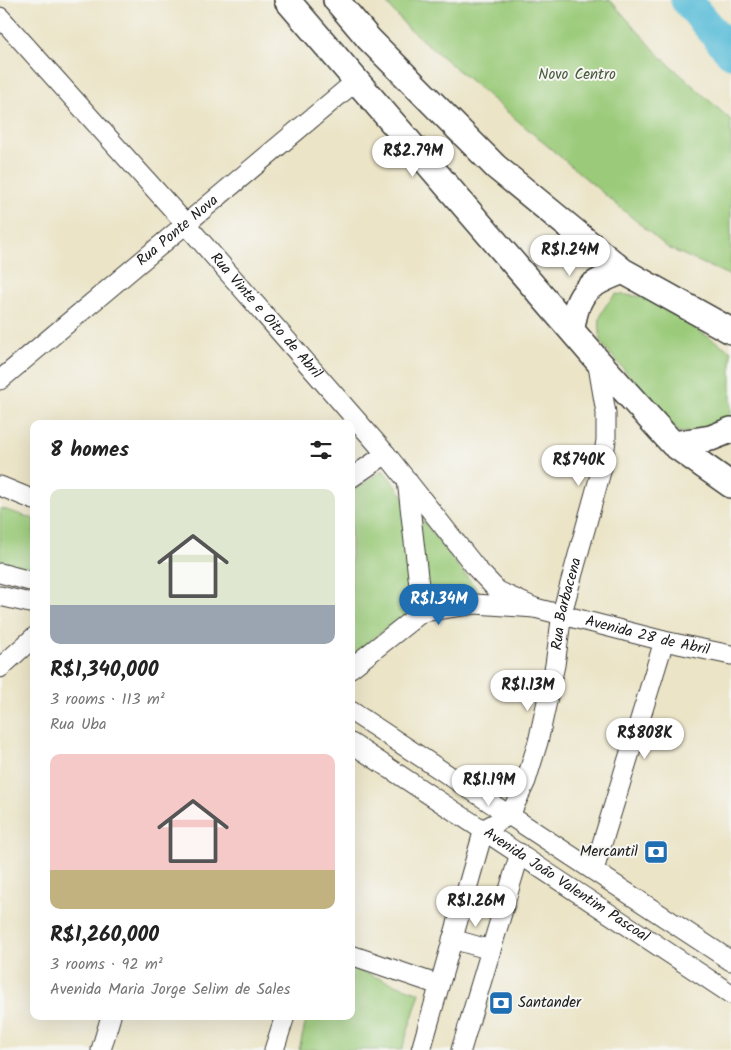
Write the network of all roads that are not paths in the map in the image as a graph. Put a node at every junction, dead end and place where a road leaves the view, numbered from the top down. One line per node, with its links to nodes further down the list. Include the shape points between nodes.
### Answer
1 (287, 0): 4 (main road)
2 (336, 0): 6 (main road, via 496,167)
3 (0, 17): 5 (street, Rua Vinte e Oito de Abril)
4 (356, 81): 5 (street, Rua Ponte Nova); 7 (main road)
5 (185, 223): 10 (street, Rua Ponte Nova); 13 (street, Rua Vinte e Oito de Abril)
6 (624, 271): 7 (main road, via 594,282 583,292 574,310); 8 (main road)
7 (572, 329): 9 (main road)
8 (731, 331)
9 (597, 360): 12 (main road); 25 (street, Rua Barbacena, via 606,413 606,440 602,468)
10 (0, 380)
11 (731, 430): 12 (main road, via 711,438)
12 (673, 444): 16 (main road)
13 (386, 454): 14 (street); 15 (street, Rua Vinte e Oito de Abril)
14 (355, 475)
15 (406, 480): 23 (street, Rua Vinte e Oito de Abril, via 498,591); 24 (street)
16 (731, 485)
17 (0, 486): 18 (street)
18 (30, 498)
19 (0, 573): 20 (street)
20 (30, 581)
21 (0, 596): 22 (street)
22 (30, 603)
23 (535, 608): 24 (street, via 475,604); 25 (street, Avenida 28 de Abril)
24 (422, 612): 29 (street)
25 (562, 614): 27 (street, Avenida 28 de Abril); 33 (street, Rua Barbacena, via 555,665 538,742 526,781)
26 (30, 641): 30 (street)
27 (664, 641): 28 (street, Avenida 28 de Abril); 36 (street)
28 (731, 655)
29 (355, 665)
30 (0, 668)
31 (355, 714): 33 (street, Avenida João Valentim Pascoal)
32 (355, 746): 34 (street, Avenida João Valentim Pascoal)
33 (510, 815): 34 (street); 35 (street); 36 (street, Avenida João Valentim Pascoal)
34 (484, 829): 35 (street, Avenida João Valentim Pascoal); 37 (street)
35 (520, 853): 38 (street); 42 (street, Avenida João Valentim Pascoal)
36 (594, 870): 40 (street, Avenida João Valentim Pascoal)
37 (452, 939): 38 (street); 41 (street)
38 (491, 950): 45 (street)
39 (355, 956): 41 (street)
40 (731, 961)
41 (439, 985): 48 (street)
42 (731, 994)
43 (110, 1020): 46 (street)
44 (283, 1020): 47 (street)
45 (467, 1048)
46 (101, 1050)
47 (274, 1050)
48 (421, 1050)

